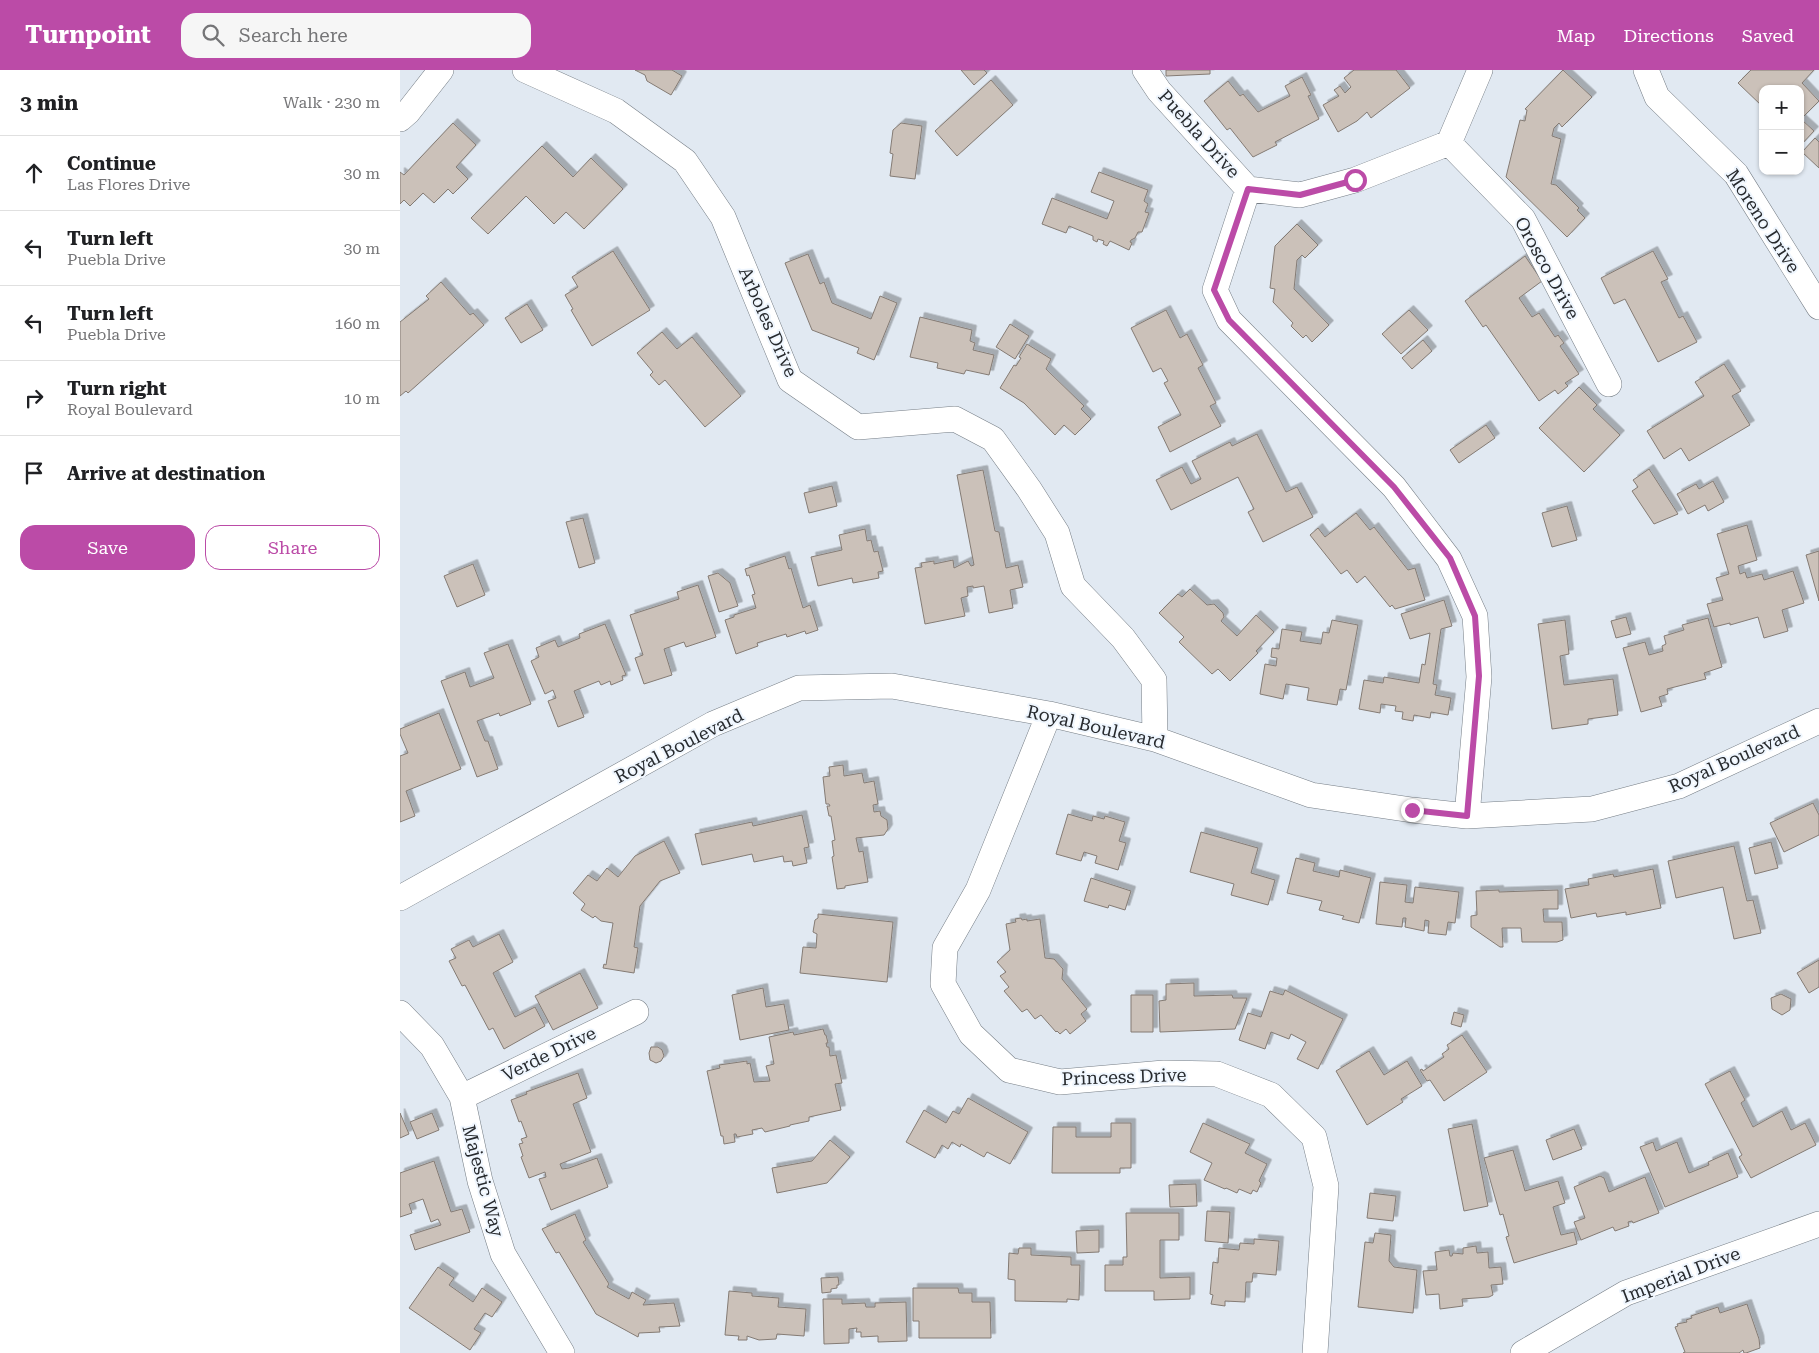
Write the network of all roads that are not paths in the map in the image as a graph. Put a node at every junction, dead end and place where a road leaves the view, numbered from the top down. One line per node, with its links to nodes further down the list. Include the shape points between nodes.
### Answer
1 (441, 70): 6 (street)
2 (524, 70): 13 (street, Arboles Drive, via 616,111 685,161 723,217 790,380 858,428 955,419 993,439 1057,533 1073,586 1123,638 1154,680)
3 (1145, 70): 8 (street, Puebla Drive, via 1159,91)
4 (1480, 70): 7 (street)
5 (1646, 70): 9 (street, Moreno Drive, via 1657,97 1736,174)
6 (400, 119)
7 (1449, 143): 8 (street, via 1355,180 1300,195); 10 (street, Orosco Drive, via 1523,219)
8 (1248, 189): 14 (street, Puebla Drive, via 1214,290 1229,320 1394,487 1450,558 1475,616 1479,676)
9 (1819, 307)
10 (1609, 384)
11 (1049, 714): 13 (street, Royal Boulevard); 15 (street, Royal Boulevard, via 892,686 800,688 713,724); 21 (street, Princess Drive, via 978,890 945,948 943,984 971,1034 1009,1070 1060,1082 1164,1073 1218,1074 1271,1095 1314,1137 1326,1186)
12 (1819, 721): 14 (street, Royal Boulevard, via 1679,786 1592,809)
13 (1155, 739): 14 (street, Royal Boulevard, via 1311,795)
14 (1467, 816)
15 (400, 898)
16 (636, 1012): 18 (street, Verde Drive)
17 (400, 1013): 18 (street, Majestic Way, via 432,1046)
18 (462, 1096): 20 (street, Majestic Way, via 480,1181 503,1254)
19 (1819, 1224): 22 (street, Imperial Drive, via 1626,1294)
20 (562, 1353)
21 (1315, 1353)
22 (1523, 1353)

